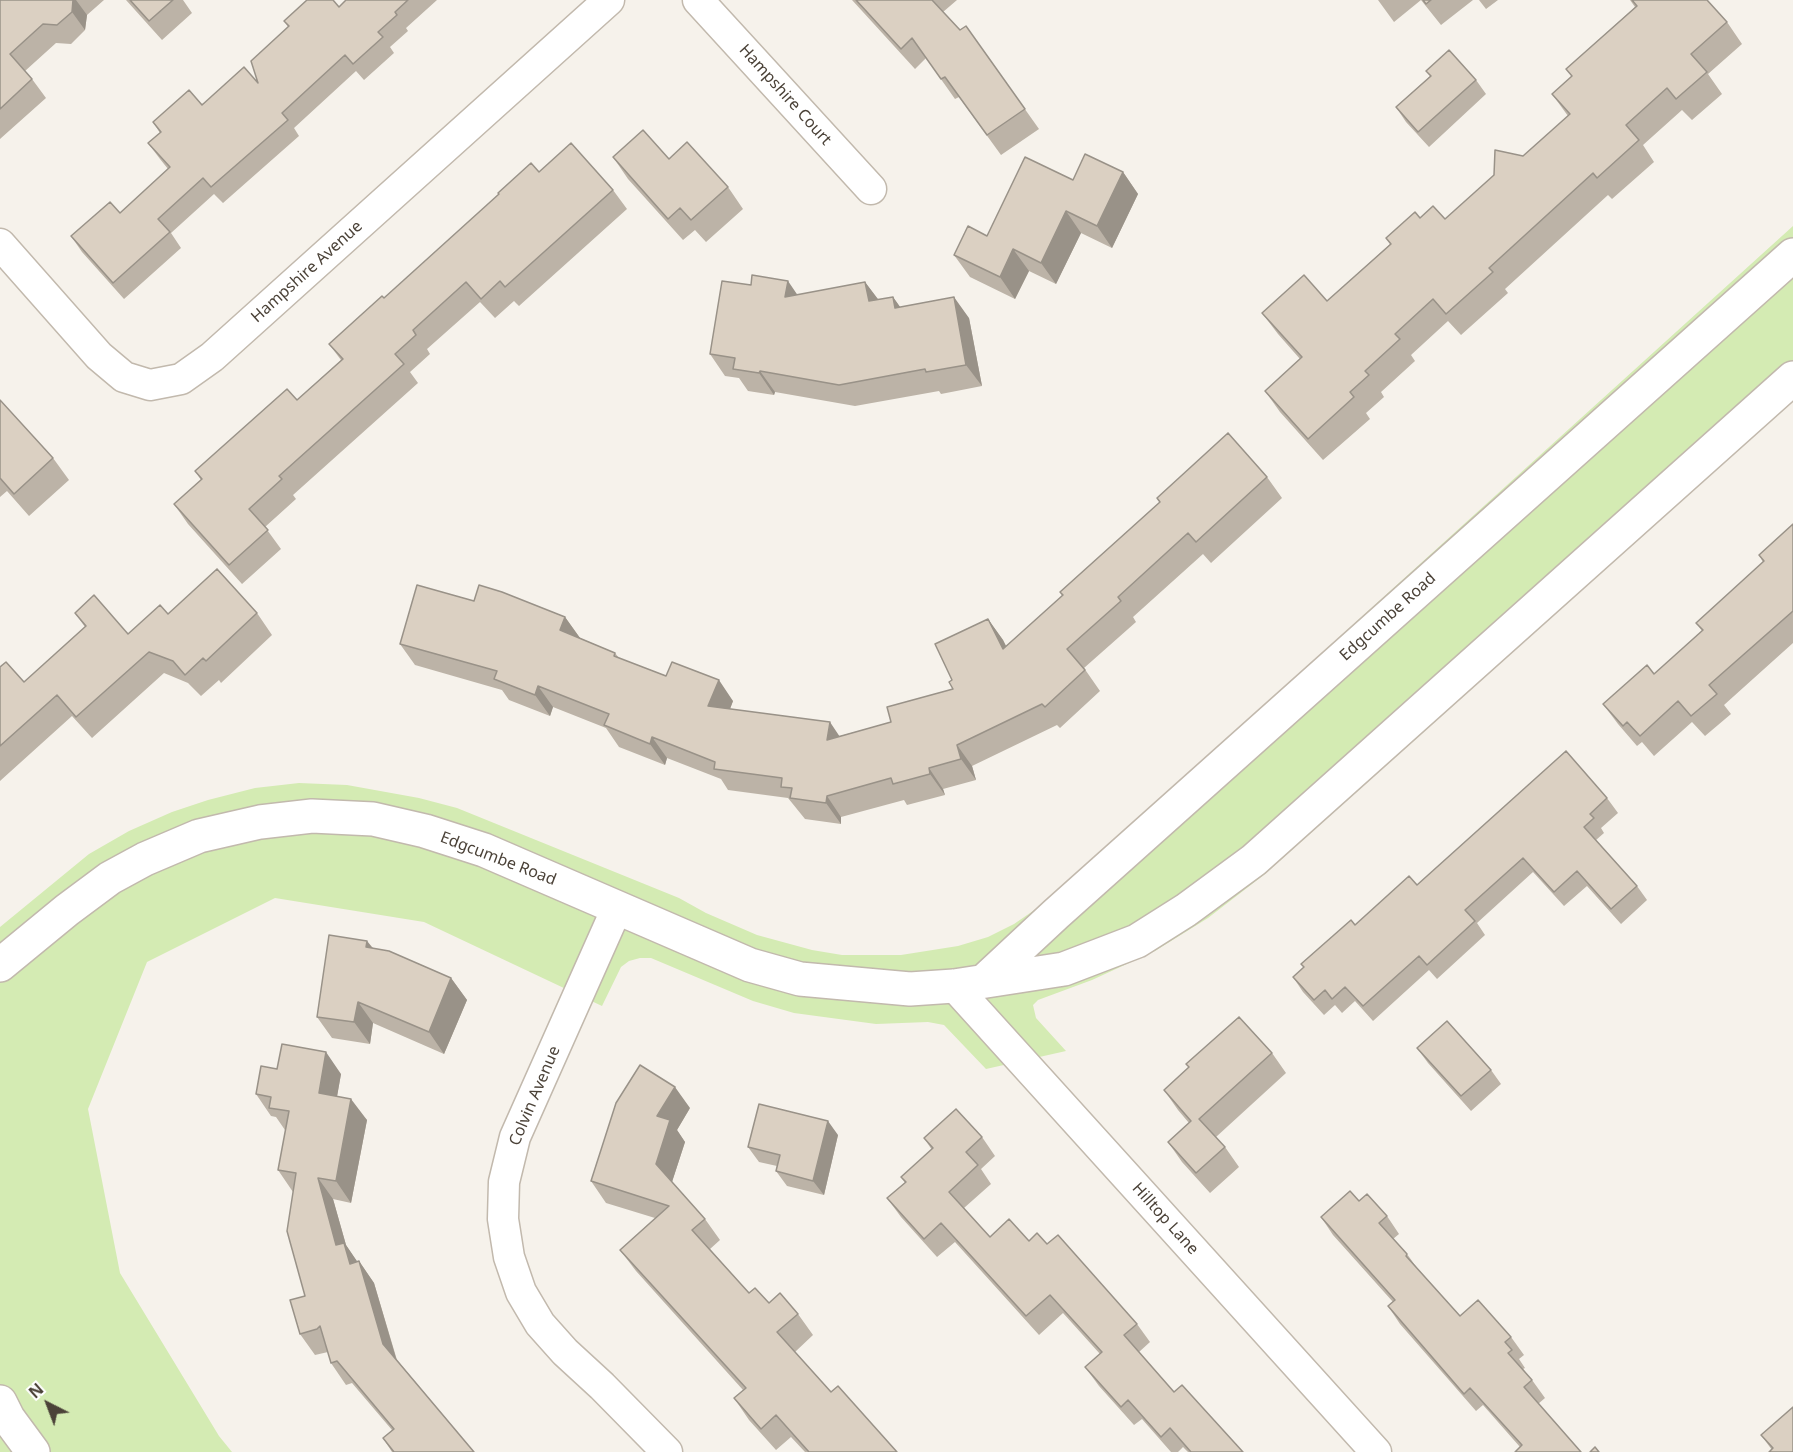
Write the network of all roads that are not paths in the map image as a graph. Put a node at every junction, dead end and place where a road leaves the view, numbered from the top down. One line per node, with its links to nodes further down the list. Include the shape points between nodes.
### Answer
1 (609, 0): 4 (street, Hampshire Avenue, via 212,357 182,379 150,385 124,378 99,356)
2 (698, 0): 3 (street, Hampshire Court)
3 (871, 189)
4 (0, 244)
5 (1793, 255): 9 (street, Edgcumbe Road, via 1056,914)
6 (1793, 378): 9 (street, Edgcumbe Road, via 1254,861 1137,941 1064,969)
7 (617, 908): 8 (street, Edgcumbe Road, via 484,850 425,831 373,819 312,816 260,822 199,836 145,859 110,878); 9 (street, Edgcumbe Road, via 750,965 800,979 910,989); 12 (street, Colvin Avenue, via 515,1137 504,1182 503,1219 509,1257 521,1292 540,1324)
8 (0, 965)
9 (969, 984): 13 (street, Hilltop Lane)
10 (0, 1402): 11 (street)
11 (33, 1452)
12 (667, 1452)
13 (1376, 1452)

